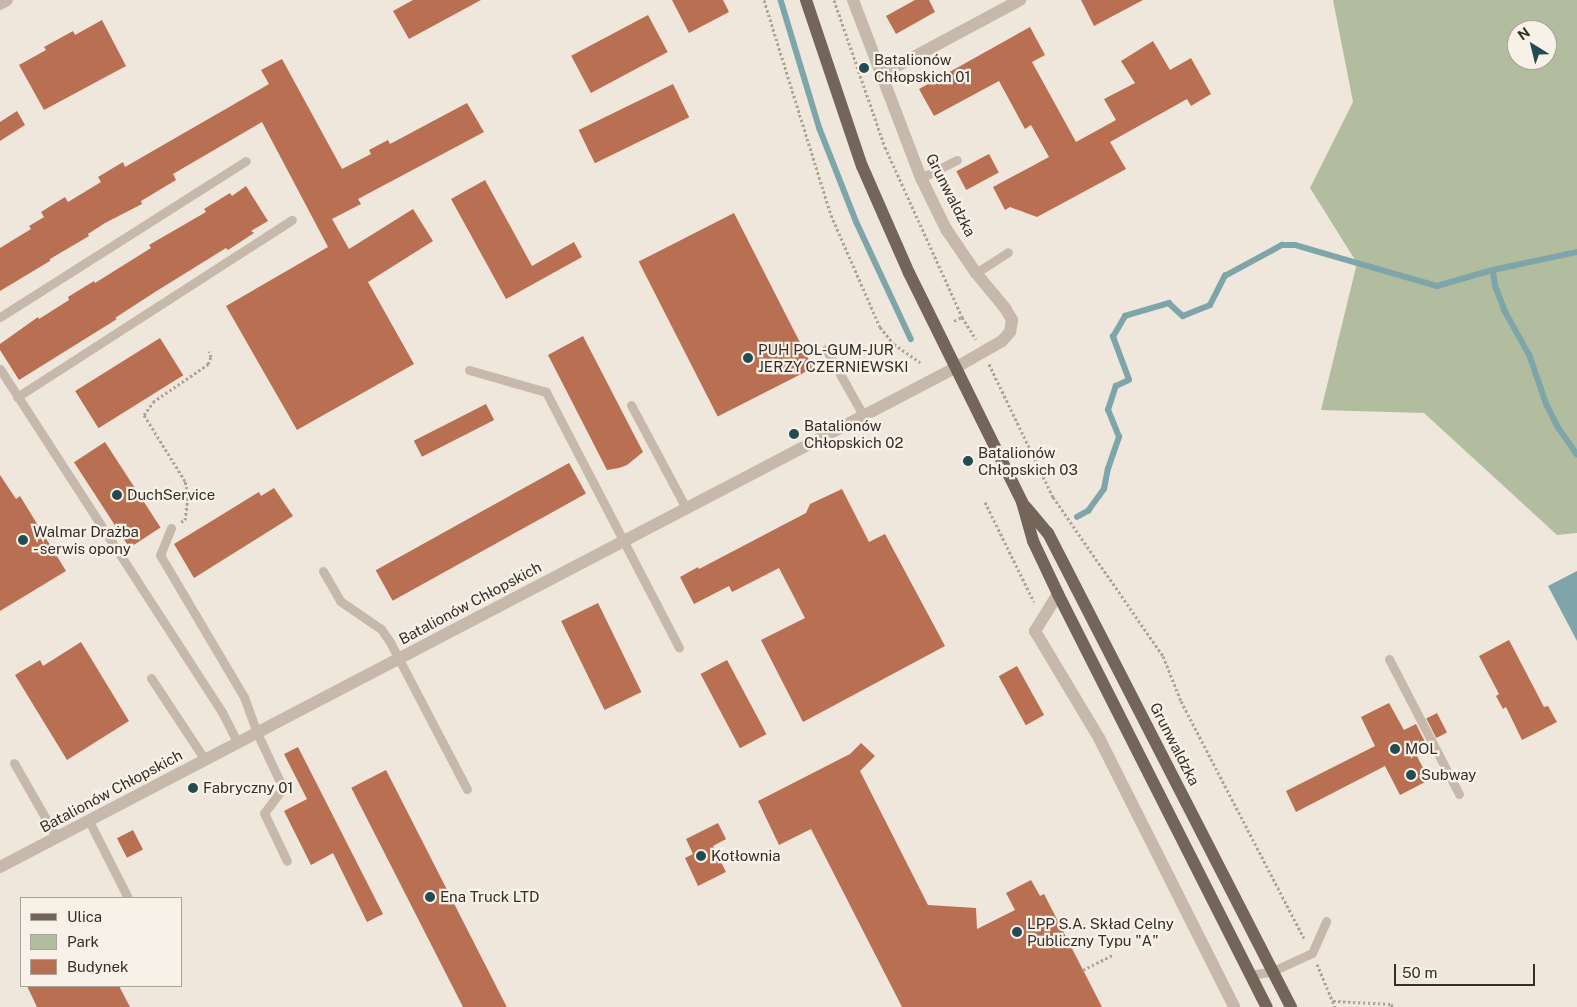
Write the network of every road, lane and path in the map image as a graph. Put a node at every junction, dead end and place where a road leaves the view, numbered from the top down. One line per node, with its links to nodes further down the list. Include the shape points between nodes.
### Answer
1 (7, 0): 6 (street)
2 (764, 0): 19 (path, via 831,215 880,327 894,344)
3 (806, 0): 21 (main road, Grunwaldzka, via 862,166 909,273)
4 (853, 0): 7 (street, Grunwaldzka)
5 (1020, 0): 7 (street)
6 (0, 4)
7 (882, 74): 10 (street, Grunwaldzka)
8 (957, 160): 10 (lane)
9 (246, 161): 14 (lane)
10 (921, 178): 13 (street, Grunwaldzka, via 946,229)
11 (292, 220): 24 (lane)
12 (1008, 252): 13 (lane)
13 (976, 273): 21 (street, Grunwaldzka, via 1012,320 1010,332 1002,341)
14 (0, 317)
15 (962, 317): 16 (path)
16 (954, 321)
17 (826, 349): 26 (lane)
18 (209, 351): 30 (path, via 208,364 153,402 144,415 185,480 188,494 185,520)
19 (920, 362)
20 (989, 364): 51 (path, via 1053,497 1164,656 1181,700)
21 (956, 368): 26 (street, Batalionów Chłopskich); 28 (main road, Grunwaldzka)
22 (0, 369): 24 (lane)
23 (469, 370): 31 (lane, via 546,392)
24 (17, 397): 40 (lane, via 222,712)
25 (631, 406): 29 (lane)
26 (863, 415): 29 (street, Batalionów Chłopskich)
27 (985, 502): 34 (path)
28 (1022, 502): 33 (main road, Grunwaldzka, via 1033,541); 54 (main road, Grunwaldzka, via 1048,533)
29 (686, 508): 31 (street, Batalionów Chłopskich)
30 (171, 528): 39 (lane, via 160,555 244,697)
31 (624, 540): 35 (lane); 37 (street, Batalionów Chłopskich)
32 (323, 571): 37 (lane, via 340,601 381,629)
33 (1058, 594): 34 (street); 55 (main road, Grunwaldzka)
34 (1043, 619): 57 (street, via 1035,631 1099,738)
35 (679, 647)
36 (1389, 659): 44 (lane)
37 (398, 660): 39 (street, Batalionów Chłopskich); 43 (lane)
38 (151, 678): 41 (lane)
39 (257, 733): 40 (street, Batalionów Chłopskich); 47 (lane, via 283,788 264,813)
40 (238, 743): 41 (street, Batalionów Chłopskich)
41 (205, 760): 45 (street, Batalionów Chłopskich)
42 (14, 764): 46 (lane)
43 (467, 789)
44 (1459, 794)
45 (89, 821): 46 (street, Batalionów Chłopskich); 49 (lane)
46 (57, 838): 48 (street, Batalionów Chłopskich)
47 (287, 861)
48 (0, 868)
49 (127, 897)
50 (1326, 920): 51 (lane)
51 (1312, 953): 54 (lane); 56 (path)
52 (1112, 955): 53 (path)
53 (1083, 970)
54 (1273, 971): 55 (lane); 59 (main road, Grunwaldzka)
55 (1251, 975): 58 (main road, Grunwaldzka)
56 (1333, 1001): 60 (path); 61 (path, via 1391,1004)
57 (1234, 1007)
58 (1267, 1007)
59 (1291, 1007)
60 (1335, 1007)
61 (1393, 1007)

